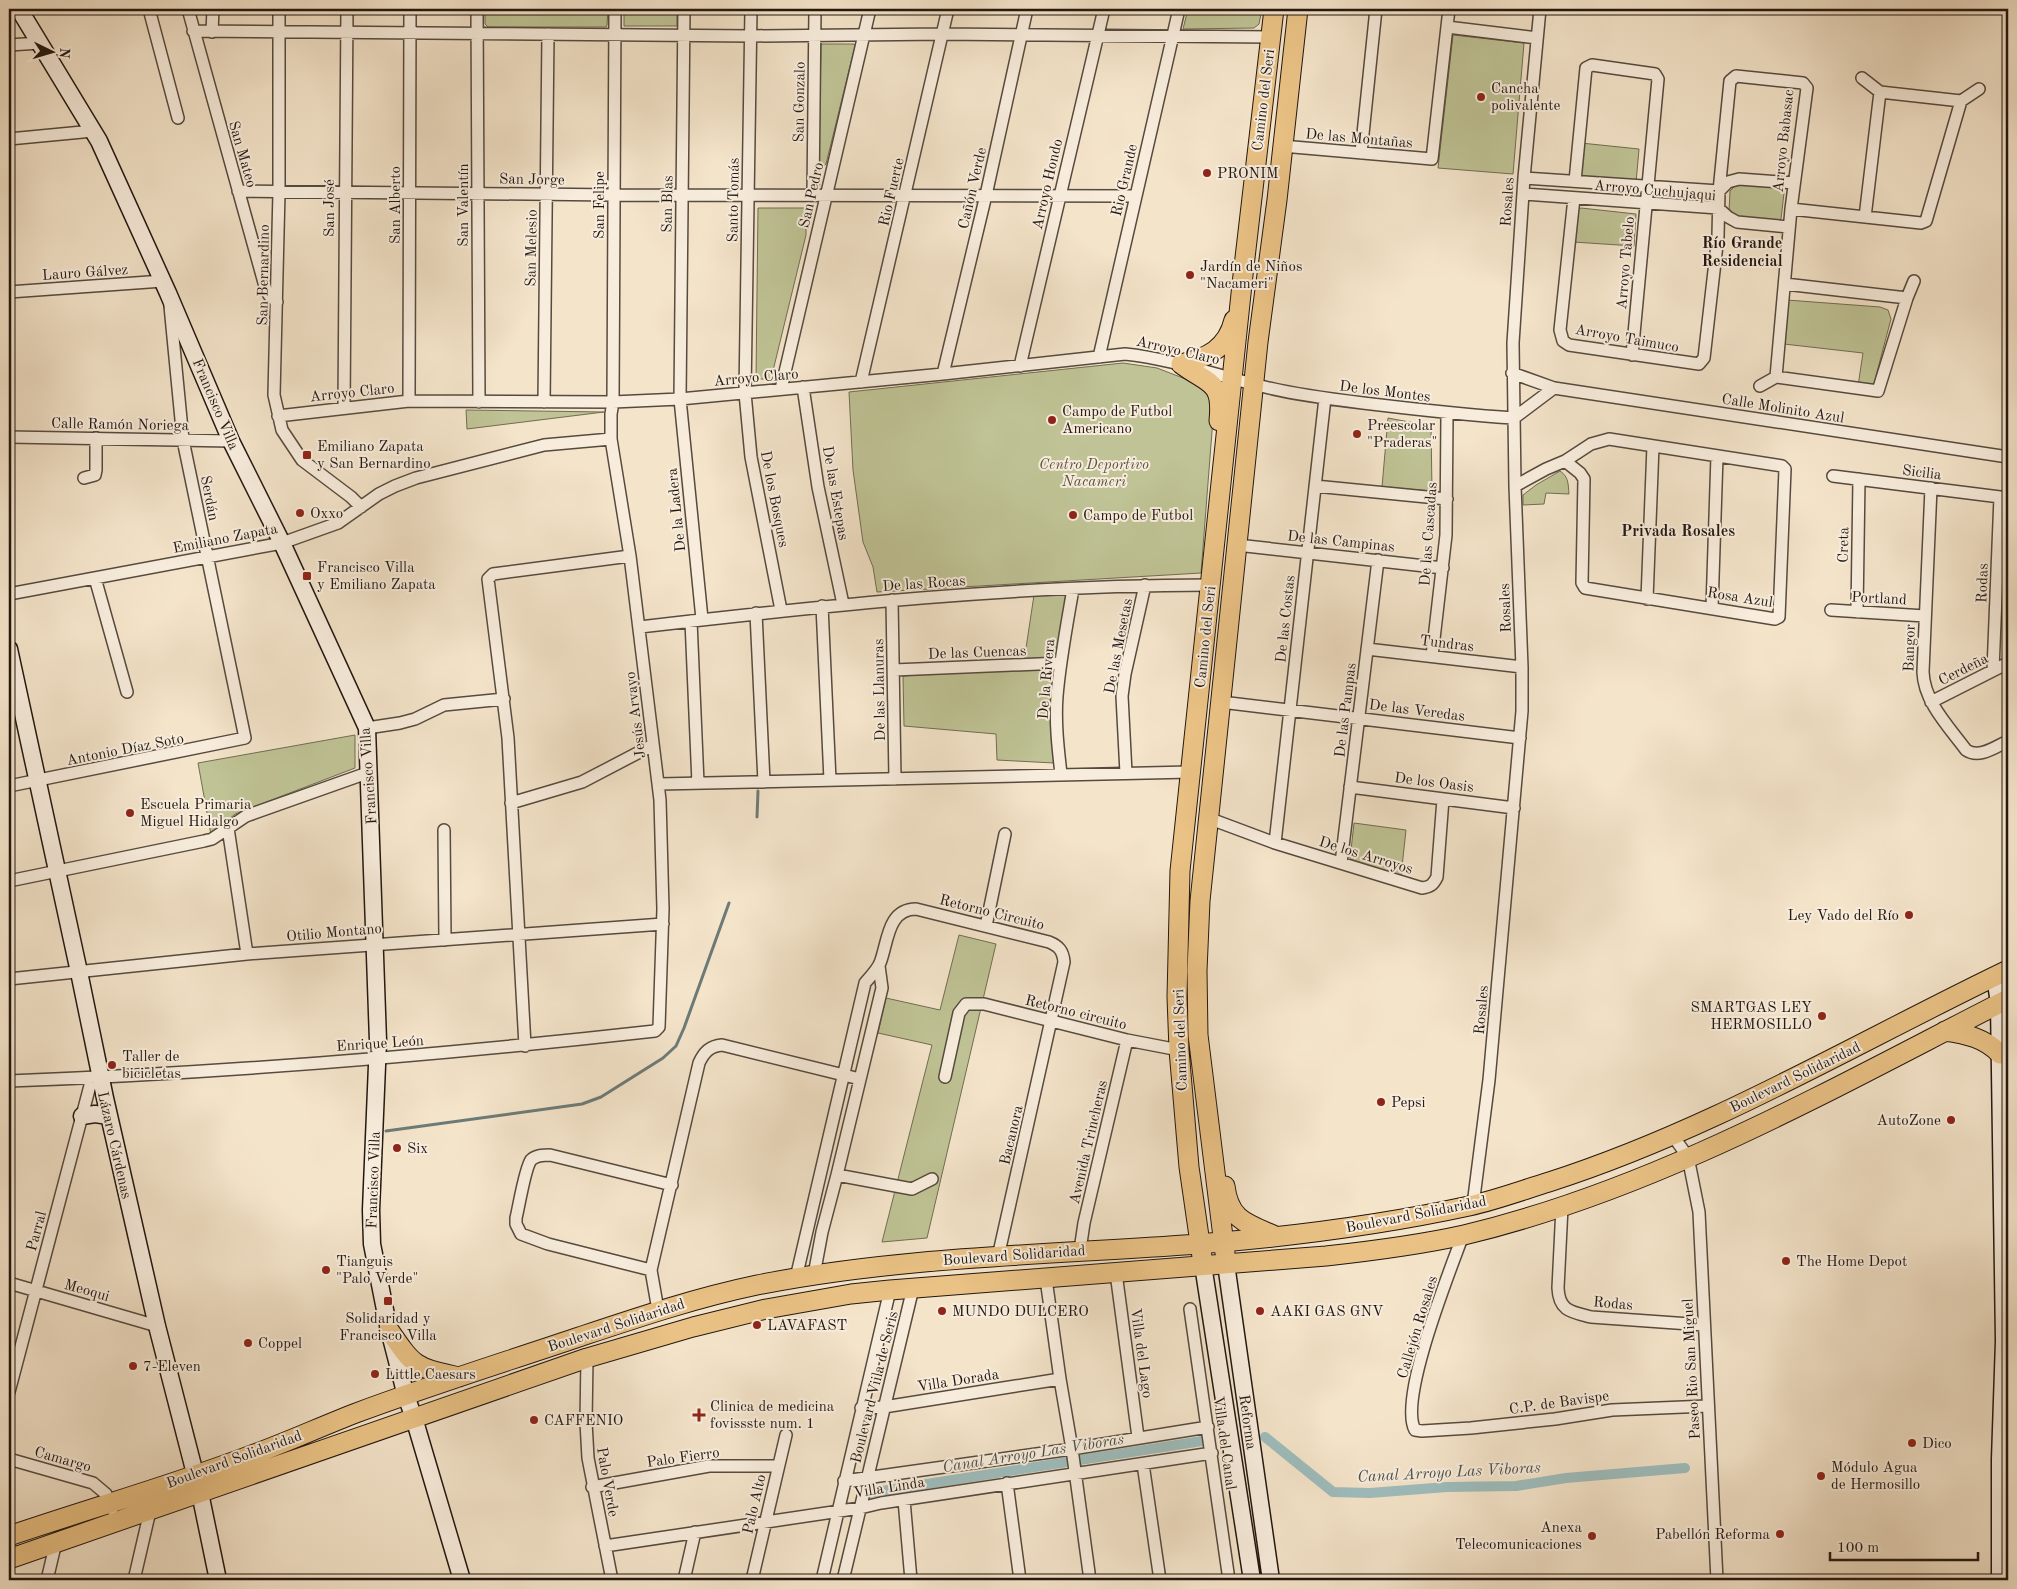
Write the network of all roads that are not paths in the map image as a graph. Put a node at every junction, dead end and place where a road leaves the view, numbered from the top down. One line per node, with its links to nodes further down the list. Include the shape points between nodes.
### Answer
1 (19, 9): 42 (main road, Francisco Villa)
2 (149, 9): 48 (street)
3 (188, 9): 24 (street, San Mateo)
4 (212, 9): 25 (street)
5 (279, 9): 26 (street, San Bernardino)
6 (347, 9): 27 (street, San José)
7 (410, 9): 28 (street, San Alberto)
8 (477, 9): 29 (street, San Valentín)
9 (615, 9): 31 (street, San Felipe)
10 (684, 9): 32 (street, San Blas)
11 (751, 9): 37 (street, Santo Tomás)
12 (815, 9): 38 (street, San Gonzalo)
13 (870, 9): 34 (street, San Pedro)
14 (948, 9): 33 (street, Rio Fuerte)
15 (1027, 9): 35 (street, Cañón Verde)
16 (1104, 9): 36 (street, Arroyo Hondo)
17 (1179, 9): 39 (street, Rio Grande)
18 (1274, 9): 40 (main road, Camino del Seri)
19 (1298, 9): 51 (main road, Camino del Seri)
20 (1376, 9): 52 (street)
21 (1449, 9): 23 (street)
22 (1540, 9): 41 (street, Rosales)
23 (1447, 27): 41 (street); 52 (street, De las Montañas, via 1433,157)
24 (194, 31): 25 (street); 57 (street, San Mateo)
25 (212, 32): 26 (street)
26 (280, 32): 27 (street); 59 (street, San Bernardino)
27 (347, 32): 28 (street); 60 (street, San José)
28 (410, 33): 29 (street); 61 (street, San Alberto)
29 (477, 34): 30 (street); 62 (street, San Valentín)
30 (548, 34): 31 (street); 63 (street, San Melesio)
31 (615, 34): 32 (street); 65 (street, San Felipe)
32 (684, 34): 37 (street); 66 (street, San Blas)
33 (942, 34): 34 (street); 35 (street); 69 (street, Rio Fuerte)
34 (864, 35): 38 (street); 68 (street, San Pedro)
35 (1021, 35): 36 (street); 70 (street, Cañón Verde)
36 (1098, 35): 39 (street); 71 (street, Arroyo Hondo)
37 (751, 36): 38 (street); 72 (street, Santo Tomás)
38 (815, 36): 67 (street, San Gonzalo)
39 (1172, 36): 40 (street); 73 (street, Rio Grande)
40 (1271, 37): 82 (main road, Camino del Seri)
41 (1538, 38): 53 (street, Rosales)
42 (40, 44): 43 (street); 49 (main road, Francisco Villa)
43 (9, 45)
44 (1862, 78): 46 (street)
45 (1979, 89): 47 (street)
46 (1880, 92): 47 (street); 78 (street)
47 (1961, 101): 78 (street, via 1928,220 1921,223)
48 (178, 118)
49 (93, 131): 50 (street); 85 (main road, Francisco Villa)
50 (9, 139)
51 (1282, 146): 52 (street, De las Montañas); 98 (main road, Camino del Seri)
52 (1361, 153)
53 (1524, 178): 54 (street, Arroyo Cuchujaqui); 64 (street, Rosales)
54 (1575, 181): 56 (street, Arroyo Cuchujaqui); 56 (street, Arroyo Tabelo, via 1584,72 1592,65 1652,72 1657,76)
55 (1794, 183): 58 (street, Arroyo Cuchujaqui, via 1739,179 1728,182); 58 (street, Arroyo Babasac, via 1806,86 1736,76 1730,81); 77 (street, Arroyo Babasac)
56 (1647, 186): 58 (street, Arroyo Cuchujaqui); 75 (street, Arroyo Tabelo)
57 (238, 191): 59 (street, San Jorge); 88 (street, San Mateo, via 266,290)
58 (1719, 191): 76 (street, Arroyo Taimuco)
59 (279, 192): 60 (street, San Jorge); 88 (street, San Bernardino)
60 (344, 193): 61 (street, San Jorge); 110 (street, San José)
61 (410, 193): 62 (street, San Jorge); 106 (street, San Alberto)
62 (478, 194): 63 (street, San Jorge); 107 (street, San Valentín)
63 (546, 194): 65 (street, San Jorge); 108 (street, San Melesio)
64 (1523, 194): 74 (street, Arroyo Cuchujaqui); 93 (street, Rosales)
65 (614, 195): 66 (street, San Jorge); 109 (street, San Felipe)
66 (682, 195): 72 (street, San Jorge); 105 (street, San Blas)
67 (813, 195): 68 (street, San Jorge); 72 (street, San Jorge)
68 (826, 195): 69 (street, San Jorge); 102 (street, San Pedro)
69 (906, 195): 70 (street, San Jorge); 97 (street, Rio Fuerte)
70 (986, 195): 71 (street, San Jorge); 94 (street, Cañón Verde)
71 (1060, 195): 73 (street, San Jorge); 92 (street, Arroyo Hondo)
72 (748, 196): 103 (street, Santo Tomás)
73 (1136, 196): 90 (street, Rio Grande)
74 (1574, 198): 75 (street, Arroyo Cuchujaqui); 89 (street, Arroyo Taimuco, via 1561,336 1570,345)
75 (1646, 202): 76 (street, Arroyo Cuchujaqui); 89 (street, Arroyo Tabelo)
76 (1718, 208): 79 (street, Arroyo Cuchujaqui); 81 (street, Arroyo Taimuco)
77 (1791, 209): 78 (street); 80 (street, Arroyo Babasac)
78 (1865, 217)
79 (1737, 222): 80 (street); 81 (street)
80 (1789, 227): 84 (street, Arroyo Babasac)
81 (1718, 236): 89 (street, Arroyo Taimuco, via 1703,361 1695,364)
82 (1243, 275): 91 (main road, via 1233,325 1224,342 1205,358); 96 (main road, Camino del Seri)
83 (1914, 281): 87 (street)
84 (1785, 284): 87 (street); 95 (street, Arroyo Babasac)
85 (165, 287): 86 (street, Lauro Gálvez); 117 (street, Serdán); 118 (main road, Francisco Villa)
86 (9, 292)
87 (1907, 298): 95 (street, via 1882,393)
88 (277, 302): 112 (street, San Bernardino, via 274,395)
89 (1632, 355)
90 (1099, 357): 91 (street, Arroyo Claro, via 1149,356); 92 (street, Arroyo Claro)
91 (1181, 364): 96 (street, Arroyo Claro); 124 (main road, via 1210,383 1219,398 1215,455)
92 (1020, 366): 94 (street, Arroyo Claro)
93 (1512, 373): 101 (street, Calle Molinito Azul); 113 (street, Rosales)
94 (943, 374): 97 (street, Arroyo Claro)
95 (1776, 377): 99 (street)
96 (1234, 379): 98 (street, Arroyo Claro); 124 (main road, Camino del Seri)
97 (861, 382): 100 (street, Arroyo Claro)
98 (1254, 384): 104 (street, De los Montes); 134 (main road, Camino del Seri)
99 (1760, 386)
100 (804, 387): 102 (street, Arroyo Claro); 147 (street, De las Estepas, via 818,487)
101 (1554, 388): 113 (street); 121 (street, Calle Molinito Azul)
102 (781, 389): 103 (street, Arroyo Claro)
103 (745, 392): 105 (street, Arroyo Claro); 150 (street, De los Bosques, via 751,457)
104 (1325, 398): 111 (street, De los Montes); 127 (street, De las Costas)
105 (680, 399): 109 (street, Arroyo Claro); 155 (street, De la Ladera)
106 (408, 401): 107 (street, Arroyo Claro); 110 (street, Arroyo Claro)
107 (479, 402): 108 (street, Arroyo Claro)
108 (544, 402): 109 (street, Arroyo Claro)
109 (613, 402): 116 (street, Jesús Arvayo)
110 (344, 407): 112 (street, Arroyo Claro)
111 (1447, 414): 113 (street, De los Montes); 131 (street, De las Cascadas)
112 (278, 416): 132 (street, San Bernardino, via 282,430 302,460)
113 (1514, 418): 128 (street, Rosales)
114 (9, 436): 115 (street, Calle Ramón Noriega)
115 (96, 438): 117 (street, Calle Ramón Noriega); 125 (street, via 95,475)
116 (610, 439): 132 (street, Emiliano Zapata, via 544,445 446,470 395,486); 136 (street, Jesús Arvayo)
117 (183, 440): 118 (street, Calle Ramón Noriega); 137 (street, Serdán)
118 (231, 441): 133 (main road, Francisco Villa)
119 (1653, 446): 120 (street); 122 (street, via 1609,439 1591,444); 145 (street)
120 (1717, 456): 149 (street); 149 (street, Rosa Azul, via 1780,465 1785,469 1779,617 1775,619)
121 (2008, 457)
122 (1565, 461): 128 (street); 145 (street, Rosa Azul, via 1584,479 1582,583 1587,589)
123 (1833, 476): 126 (street, Sicilia)
124 (1222, 477): 142 (main road, Camino del Seri)
125 (84, 478)
126 (1859, 479): 129 (street, Sicilia); 152 (street, Creta)
127 (1315, 486): 131 (street); 135 (street, De las Costas)
128 (1516, 486): 162 (street, Rosales)
129 (1931, 488): 130 (street, Sicilia); 154 (street, Bangor)
130 (2004, 497): 164 (street, Rodas)
131 (1447, 499): 139 (street, De las Cascadas)
132 (361, 507): 133 (street, Emiliano Zapata, via 338,523)
133 (282, 543): 137 (street, Emiliano Zapata); 171 (main road, Francisco Villa)
134 (1237, 545): 135 (street, De las Campinas); 167 (main road, Camino del Seri)
135 (1308, 552): 138 (street, De las Campinas); 169 (street, De las Costas)
136 (630, 556): 156 (street, Jesús Arvayo); 166 (street, via 490,576 488,584)
137 (206, 558): 140 (street, Emiliano Zapata); 172 (street, Serdán)
138 (1378, 560): 139 (street, De las Campinas); 157 (street, De las Pampas)
139 (1442, 568): 159 (street, De las Cascadas)
140 (95, 578): 144 (street, Emiliano Zapata); 165 (street)
141 (1145, 585): 142 (street, De las Rocas); 143 (street, De las Rocas); 178 (street, De las Mesetas, via 1122,696)
142 (1211, 585): 177 (main road, Camino del Seri)
143 (1073, 589): 146 (street, De las Rocas); 160 (street, De la Rivera)
144 (9, 594)
145 (1647, 598): 149 (street, Rosa Azul)
146 (892, 600): 147 (street, De las Rocas); 163 (street, De las Llanuras)
147 (842, 604): 148 (street, De las Rocas)
148 (822, 606): 150 (street, De las Rocas); 181 (street)
149 (1712, 608)
150 (781, 610): 153 (street, De las Rocas)
151 (1831, 610): 152 (street, Portland)
152 (1857, 612): 154 (street, Portland)
153 (756, 613): 155 (street, De las Rocas); 183 (street)
154 (1925, 616): 168 (street, Bangor, via 1923,681)
155 (696, 620): 156 (street, De las Rocas); 185 (street, De la Ladera)
156 (640, 626): 175 (street, Jesús Arvayo)
157 (1367, 648): 159 (street, Tundras); 170 (street, De las Pampas)
158 (9, 649): 182 (main road, Lázaro Cárdenas)
159 (1432, 656): 162 (street, Tundras)
160 (1060, 663): 163 (street, De las Cuencas); 179 (street, De la Rivera, via 1056,722)
161 (2008, 663): 164 (street, Cerdeña)
162 (1522, 667): 173 (street, Rosales)
163 (894, 670): 180 (street, De las Llanuras)
164 (1993, 670): 168 (street, Cerdeña)
165 (127, 692)
166 (504, 699): 171 (street, via 444,705 408,721); 189 (street)
167 (1221, 702): 169 (street, De las Veredas); 191 (main road, Camino del Seri)
168 (1931, 702): 174 (street, Bangor, via 1970,753 1980,754)
169 (1290, 710): 170 (street, De las Veredas); 195 (street, De las Costas)
170 (1359, 718): 173 (street, De las Veredas); 187 (street, De las Pampas)
171 (367, 728): 176 (main road, Francisco Villa)
172 (245, 736): 182 (street, Antonio Díaz Soto, via 243,740)
173 (1520, 738): 190 (street, Rosales)
174 (2008, 741)
175 (653, 745): 184 (street, Jesús Arvayo); 189 (street, via 582,782)
176 (370, 772): 192 (street, via 256,812); 203 (main road, Francisco Villa)
177 (1190, 772): 178 (street); 215 (main road, Camino del Seri, via 1180,871)
178 (1126, 773): 179 (street)
179 (1060, 774): 180 (street)
180 (895, 779): 181 (street)
181 (830, 780): 183 (street)
182 (38, 782): 186 (street, Antonio Díaz Soto); 197 (main road, Lázaro Cárdenas)
183 (764, 782): 185 (street)
184 (659, 784): 185 (street); 199 (street, Jesús Arvayo)
185 (698, 784)
186 (9, 786)
187 (1350, 786): 188 (street, De los Oasis); 196 (street, De las Pampas)
188 (1444, 799): 190 (street, De los Oasis); 196 (street, De los Arroyos, via 1437,877 1433,884 1422,888)
189 (511, 803): 201 (street)
190 (1514, 808): 231 (street, Rosales, via 1489,1080)
191 (1208, 818): 195 (street, De los Arroyos); 223 (main road, Camino del Seri, via 1197,971 1198,1035)
192 (228, 828): 197 (street, via 204,841); 204 (street)
193 (444, 830): 202 (street)
194 (1005, 834): 200 (street)
195 (1275, 843): 196 (street, De los Arroyos)
196 (1341, 863)
197 (57, 871): 198 (street); 206 (main road, Lázaro Cárdenas)
198 (9, 881)
199 (663, 924): 201 (street, Otilio Montano); 211 (street, Jesús Arvayo)
200 (986, 926): 205 (street, Retorno Circuito, via 907,909 893,920); 210 (street, Retorno Circuito, via 1049,942 1059,948 1064,962)
201 (518, 934): 202 (street, Otilio Montano); 214 (street)
202 (444, 940): 203 (street, Otilio Montano)
203 (375, 944): 204 (street, Otilio Montano); 217 (main road, Francisco Villa)
204 (248, 954): 206 (street, Otilio Montano)
205 (879, 966): 218 (street, via 866,983); 221 (street, via 882,988)
206 (79, 972): 208 (street, Otilio Montano); 220 (main road, Lázaro Cárdenas)
207 (2002, 973): 209 (main road); 226 (main road, Boulevard Solidaridad)
208 (9, 979)
209 (2003, 1001): 212 (main road, Boulevard Solidaridad); 216 (main road)
210 (1053, 1020): 213 (street, Retorno circuito); 219 (street, Retorno circuito, via 984,1004 966,1004 959,1013); 240 (street, Bacanora)
211 (659, 1027): 214 (street, Enrique León, via 655,1031)
212 (1945, 1031): 216 (main road, via 1976,1037 1992,1045); 227 (main road, Boulevard Solidaridad, via 1787,1112)
213 (1127, 1040): 215 (street, Retorno circuito); 239 (street, Avenida Trincheras)
214 (525, 1046): 217 (street, Enrique León)
215 (1179, 1050): 238 (main road, Camino del Seri, via 1189,1167)
216 (2000, 1054): 310 (main road, via 2004,1331)
217 (378, 1058): 220 (street, Enrique León); 255 (main road, Francisco Villa, via 372,1244)
218 (844, 1074): 221 (street); 230 (street, via 722,1045 710,1048 699,1063); 233 (street)
219 (945, 1077)
220 (96, 1078): 222 (street, Enrique León); 224 (street, Parral); 225 (main road, Lázaro Cárdenas)
221 (860, 1078): 228 (street)
222 (9, 1081)
223 (1204, 1097): 235 (main road, via 1217,1133 1230,1208 1250,1226); 237 (main road, Camino del Seri)
224 (82, 1116): 225 (main road); 249 (street, Parral)
225 (109, 1116): 254 (main road, Lázaro Cárdenas)
226 (1673, 1136): 227 (street); 231 (main road, Boulevard Solidaridad, via 1568,1176)
227 (1688, 1157): 232 (main road, Boulevard Solidaridad); 253 (street, Paseo Rio San Miguel, via 1698,1212)
228 (837, 1175): 229 (street, via 912,1189); 234 (street)
229 (932, 1179)
230 (672, 1185): 243 (street); 243 (street, via 550,1155 532,1159 526,1175 516,1218 521,1234)
231 (1473, 1205): 235 (main road, Boulevard Solidaridad, via 1402,1219)
232 (1562, 1206): 236 (main road, Boulevard Solidaridad); 253 (street, Rodas, via 1558,1288 1562,1304 1578,1314 1591,1317)
233 (807, 1229): 234 (street); 245 (street)
234 (822, 1232): 245 (street)
235 (1274, 1235): 237 (main road, Boulevard Solidaridad)
236 (1463, 1235): 241 (main road, Boulevard Solidaridad, via 1326,1256); 267 (street, Callejón Rosales, via 1419,1365 1413,1393)
237 (1224, 1241): 238 (main road, Boulevard Solidaridad); 241 (main road, Camino del Seri)
238 (1200, 1244): 239 (main road, Boulevard Solidaridad); 242 (main road, Camino del Seri)
239 (1080, 1250): 240 (main road, Boulevard Solidaridad)
240 (998, 1257): 245 (main road, Boulevard Solidaridad, via 901,1263)
241 (1226, 1264): 242 (main road, Boulevard Solidaridad); 295 (main road, Reforma)
242 (1203, 1265): 244 (main road, Boulevard Solidaridad); 295 (main road, Reforma)
243 (651, 1270): 252 (street)
244 (1116, 1273): 246 (main road, Boulevard Solidaridad); 269 (street, Villa del Lago)
245 (805, 1276): 252 (main road, Boulevard Solidaridad)
246 (1046, 1279): 248 (main road, Boulevard Solidaridad); 258 (street)
247 (9, 1283): 249 (street, Meoqui)
248 (913, 1288): 250 (main road, Boulevard Solidaridad); 263 (street, Boulevard Viila de Seris)
249 (36, 1290): 254 (street, Meoqui); 259 (street, Parral)
250 (890, 1290): 256 (main road, Boulevard Solidaridad, via 766,1309); 264 (street, Boulevard Viila de Seris)
251 (1190, 1309): 266 (street, Villa del Canal)
252 (658, 1310): 257 (main road, Boulevard Solidaridad)
253 (1704, 1325): 262 (street, Paseo Rio San Miguel)
254 (157, 1326): 276 (main road, Lázaro Cárdenas)
255 (389, 1330): 257 (main road, via 415,1364 433,1372); 260 (main road, Francisco Villa)
256 (587, 1358): 261 (main road, Boulevard Solidaridad); 280 (street, Palo Verde, via 586,1438)
257 (459, 1377): 260 (main road, Boulevard Solidaridad); 261 (main road)
258 (1060, 1379): 263 (street, Villa Dorada); 270 (street)
259 (9, 1392)
260 (406, 1396): 265 (main road, Francisco Villa); 276 (main road, Boulevard Solidaridad)
261 (465, 1400): 265 (main road, Boulevard Solidaridad)
262 (1707, 1406): 267 (street, C.P. de Bavispe, via 1612,1410 1470,1428); 309 (street, Paseo Rio San Miguel)
263 (884, 1407): 264 (street, Villa Dorada); 277 (street, Boulevard Viila de Seris)
264 (861, 1408): 278 (street, Boulevard Viila de Seris)
265 (414, 1418): 281 (main road, Boulevard Solidaridad); 299 (main road, Francisco Villa)
266 (1208, 1427): 269 (street, Villa Linda); 271 (street, Villa del Canal)
267 (1415, 1430)
268 (786, 1435): 274 (street, Palo Alto)
269 (1138, 1438): 270 (street, Villa Linda)
270 (1072, 1450): 275 (street); 277 (street, Villa Linda)
271 (1212, 1453): 273 (street, Villa Linda); 308 (street, Villa del Canal)
272 (9, 1459): 283 (street, Camargo, via 94,1483)
273 (1143, 1464): 275 (street, Villa Linda); 307 (street)
274 (778, 1466): 280 (street, Palo Fierro, via 709,1466); 287 (street, Palo Alto)
275 (1074, 1473): 279 (street, Villa Linda); 306 (street)
276 (196, 1474): 281 (main road, Lázaro Cárdenas); 283 (main road, Boulevard Solidaridad)
277 (867, 1479): 278 (street, Villa Linda); 284 (street, Boulevard Viila de Seris)
278 (844, 1482): 285 (street, Boulevard Viila de Seris)
279 (1007, 1483): 282 (street, Villa Linda); 305 (street)
280 (592, 1487): 292 (street, Palo Verde)
281 (200, 1493): 286 (main road, Boulevard Solidaridad); 298 (main road, Lázaro Cárdenas)
282 (904, 1500): 284 (street, Villa Linda); 304 (street)
283 (110, 1502): 288 (street, Camargo); 290 (main road, Boulevard Solidaridad)
284 (860, 1508): 285 (street, Villa Linda); 294 (street, Boulevard Viila de Seris)
285 (838, 1510): 287 (street, Villa Linda); 303 (street, Boulevard Viila de Seris)
286 (150, 1511): 288 (main road, Boulevard Solidaridad); 297 (street)
287 (766, 1521): 289 (street, Villa Linda); 302 (street, Palo Alto)
288 (115, 1523): 291 (main road, Boulevard Solidaridad)
289 (695, 1532): 292 (street, Villa Linda); 301 (street)
290 (9, 1536)
291 (56, 1542): 293 (main road, Boulevard Solidaridad); 296 (street)
292 (604, 1546): 300 (street, Palo Verde)
293 (9, 1559)
294 (844, 1577)
295 (1262, 1579)
296 (47, 1580)
297 (134, 1580)
298 (218, 1580)
299 (462, 1580)
300 (612, 1580)
301 (684, 1580)
302 (752, 1580)
303 (822, 1580)
304 (911, 1580)
305 (1020, 1580)
306 (1090, 1580)
307 (1160, 1580)
308 (1230, 1580)
309 (1717, 1580)
310 (2000, 1580)

